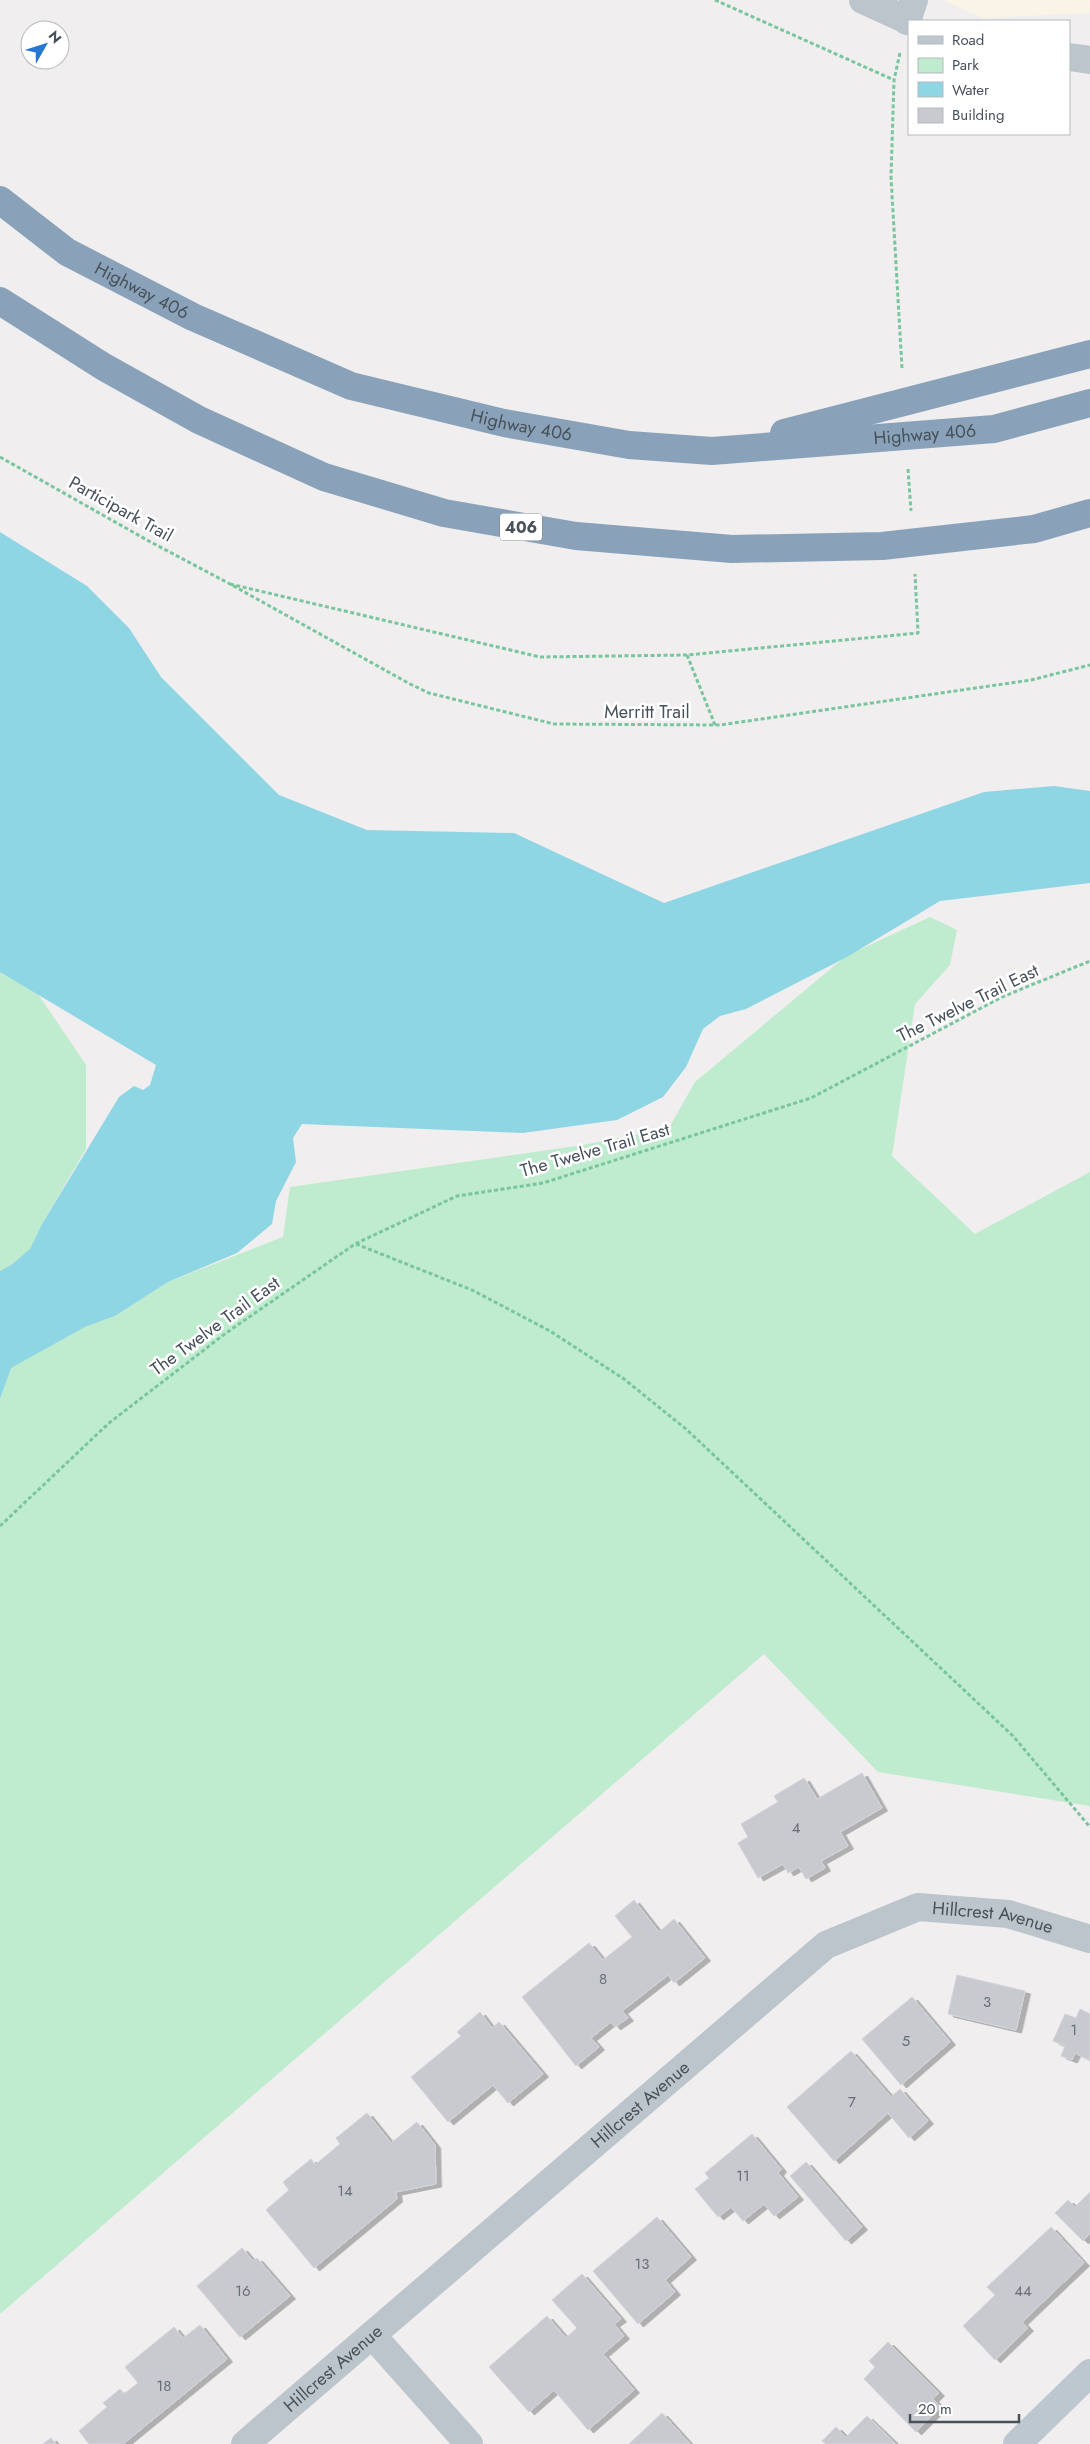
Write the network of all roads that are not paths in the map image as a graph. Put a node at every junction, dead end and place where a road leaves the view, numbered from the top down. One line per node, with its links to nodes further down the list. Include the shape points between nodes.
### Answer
1 (863, 0): 2 (street)
2 (910, 14)
3 (1070, 57): 4 (street)
4 (1090, 60)
5 (0, 200): 9 (highway, Highway 406, via 67,252 193,317 351,386 504,423 629,445)
6 (0, 301): 10 (highway, 406, via 104,367 199,420 324,477 444,513 576,536 732,549 882,546 1034,528)
7 (1090, 354): 9 (highway)
8 (1090, 403): 9 (highway, Highway 406, via 994,429)
9 (712, 451)
10 (1090, 513)
11 (1090, 1939): 12 (street, Hillcrest Avenue, via 1008,1914 918,1907 826,1945)
12 (372, 2335): 14 (street, Hillcrest Avenue); 15 (street)
13 (1090, 2373): 16 (main road)
14 (245, 2444)
15 (469, 2444)
16 (1018, 2444)

